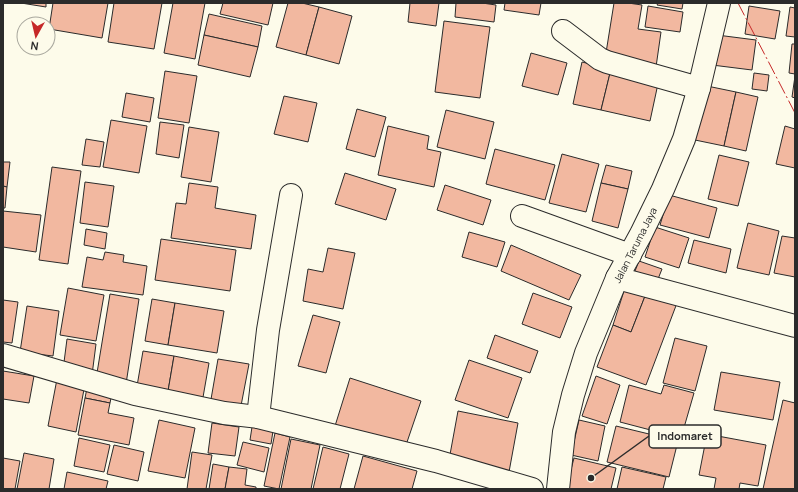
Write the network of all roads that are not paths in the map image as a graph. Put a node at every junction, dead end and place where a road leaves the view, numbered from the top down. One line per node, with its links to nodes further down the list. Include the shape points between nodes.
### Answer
1 (719, 3): 3 (street, Jalan Taruma Jaya)
2 (563, 31): 3 (street, via 607,62)
3 (699, 88): 6 (street, Jalan Taruma Jaya, via 684,139 663,189)
4 (291, 195): 10 (street, via 268,330)
5 (522, 216): 6 (street)
6 (630, 255): 7 (street, Jalan Taruma Jaya)
7 (617, 278): 8 (street); 12 (street, Jalan Taruma Jaya, via 586,353 573,395 564,432)
8 (795, 326)
9 (3, 355): 10 (street, via 135,394)
10 (258, 417): 11 (street, via 436,461)
11 (532, 489)
12 (558, 489)

